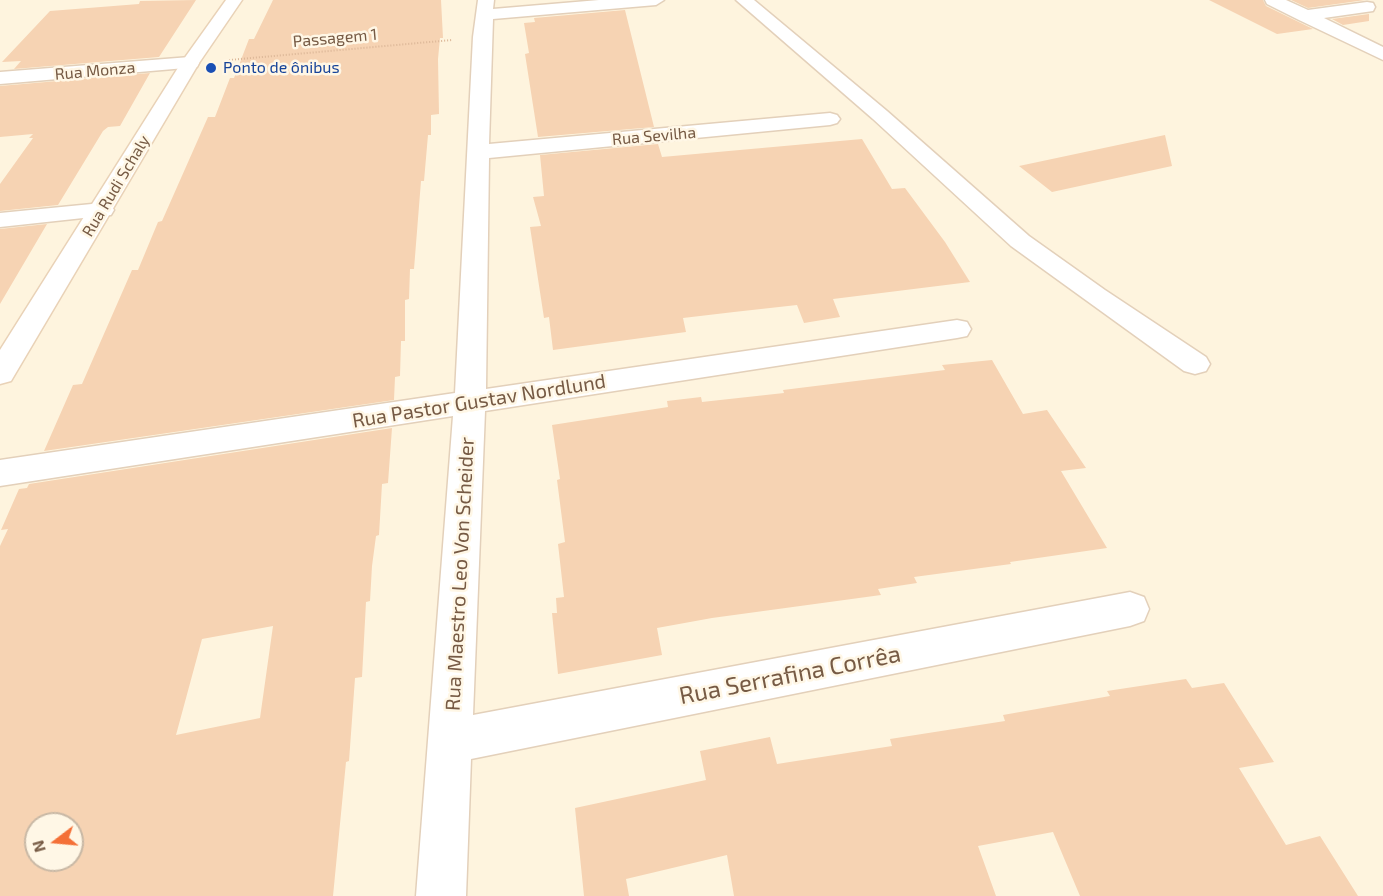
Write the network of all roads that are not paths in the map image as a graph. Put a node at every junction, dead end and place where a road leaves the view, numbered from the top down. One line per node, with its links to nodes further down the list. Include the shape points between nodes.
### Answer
1 (234, 0): 9 (street, Rua Rudi Schaly)
2 (656, 0): 7 (street)
3 (744, 0): 16 (street, via 1020,241)
4 (1272, 0): 6 (street)
5 (1368, 7): 6 (street)
6 (1305, 16): 8 (street)
7 (484, 17): 12 (street, Rua Maestro Leo Von Scheider)
8 (1383, 54)
9 (190, 63): 10 (street, Rua Monza); 13 (street, Rua Rudi Schaly)
10 (0, 78)
11 (830, 119): 12 (street, Rua Sevilha)
12 (479, 152): 18 (street, Rua Maestro Leo Von Scheider)
13 (102, 210): 14 (street); 17 (street, Rua Rudi Schaly)
14 (0, 220)
15 (957, 329): 18 (street, Rua Pastor Gustav Nordlund)
16 (1195, 364)
17 (0, 374)
18 (470, 402): 19 (street, Rua Pastor Gustav Nordlund); 21 (street, Rua Maestro Leo Von Scheider)
19 (0, 472)
20 (1130, 609): 21 (street, Rua Serrafina Corrêa)
21 (451, 741): 22 (street, Rua Maestro Leo Von Scheider)
22 (441, 896)

